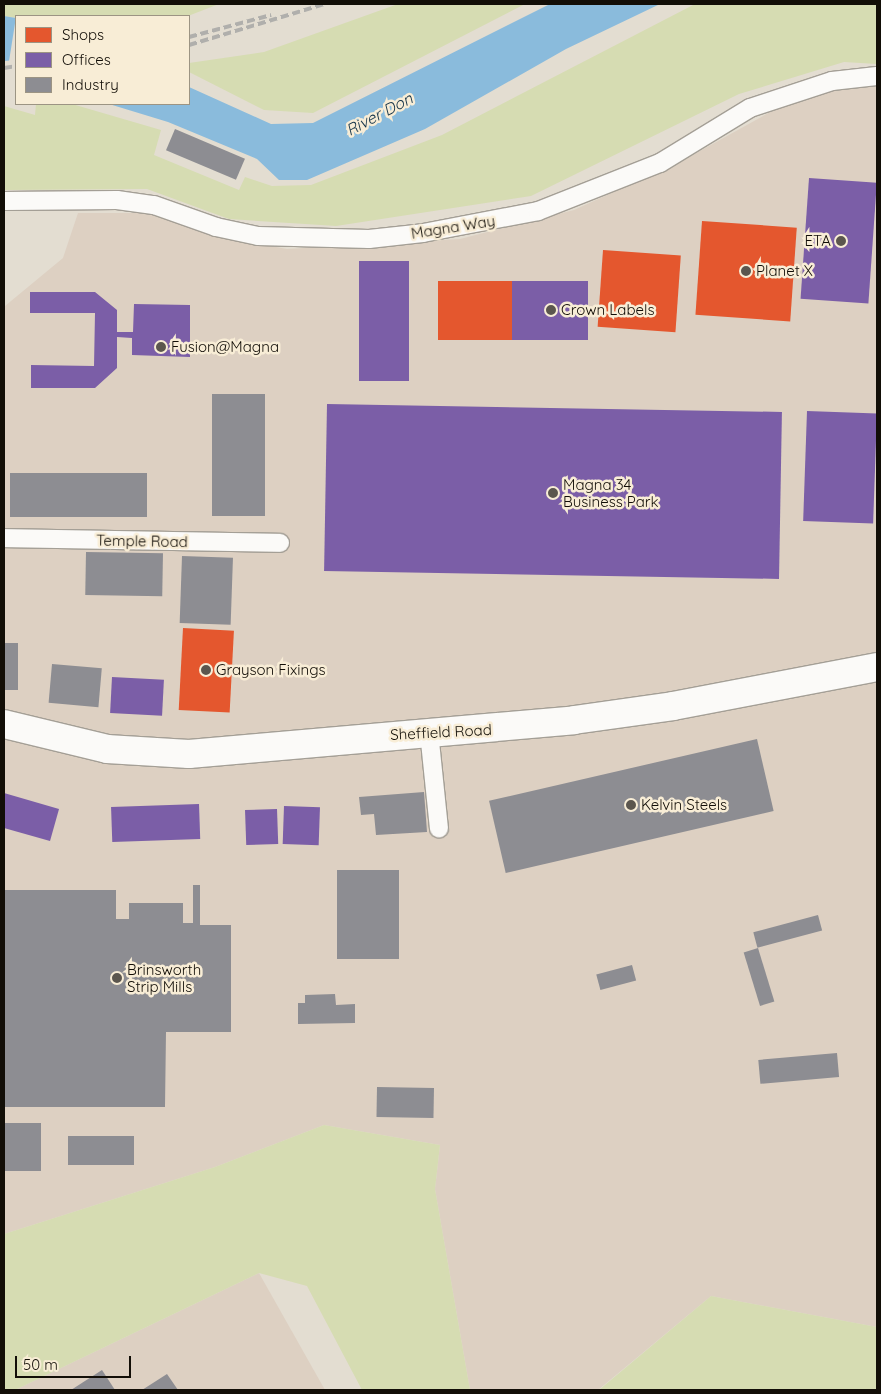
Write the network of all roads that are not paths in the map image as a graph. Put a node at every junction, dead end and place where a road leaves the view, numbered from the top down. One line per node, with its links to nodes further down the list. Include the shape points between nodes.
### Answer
1 (877, 76): 2 (street, Magna Way, via 832,81 750,108 660,164 538,211 423,233 369,239 258,236 216,228 154,205 117,200)
2 (4, 201)
3 (4, 538): 4 (street, Temple Road)
4 (280, 543)
5 (877, 666): 7 (main road, Sheffield Road, via 674,706 500,729)
6 (4, 724): 7 (main road, Sheffield Road, via 107,749 189,754)
7 (429, 732): 8 (street)
8 (439, 828)

